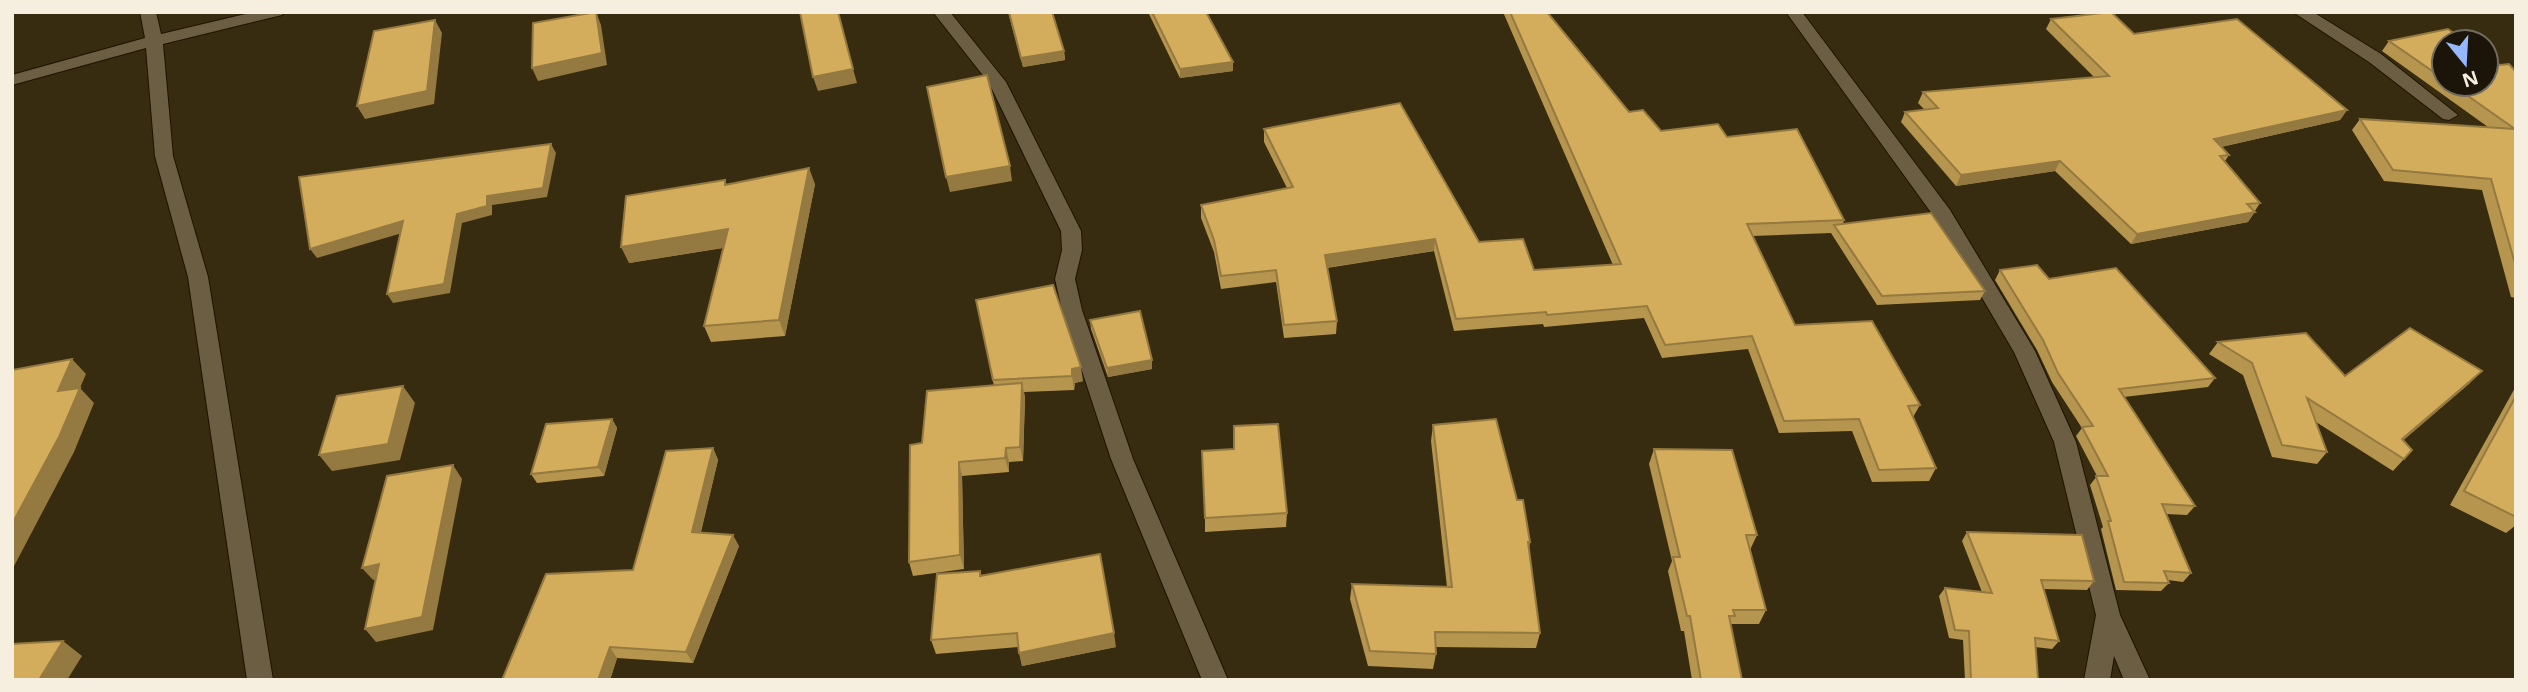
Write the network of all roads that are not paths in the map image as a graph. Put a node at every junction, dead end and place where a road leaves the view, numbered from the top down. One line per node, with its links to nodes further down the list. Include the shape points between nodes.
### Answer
1 (148, 12): 6 (street)
2 (276, 12): 6 (street)
3 (941, 12): 11 (street, via 997,82 1071,231 1065,279 1079,332 1122,458)
4 (1794, 12): 9 (street, via 1943,215 2024,351 2065,442)
5 (2301, 12): 8 (street, via 2375,58)
6 (154, 41): 7 (street); 10 (street, via 164,156 198,277)
7 (12, 80)
8 (2448, 115)
9 (2108, 615): 12 (street); 13 (street)
10 (260, 680)
11 (1215, 680)
12 (2097, 680)
13 (2137, 680)

